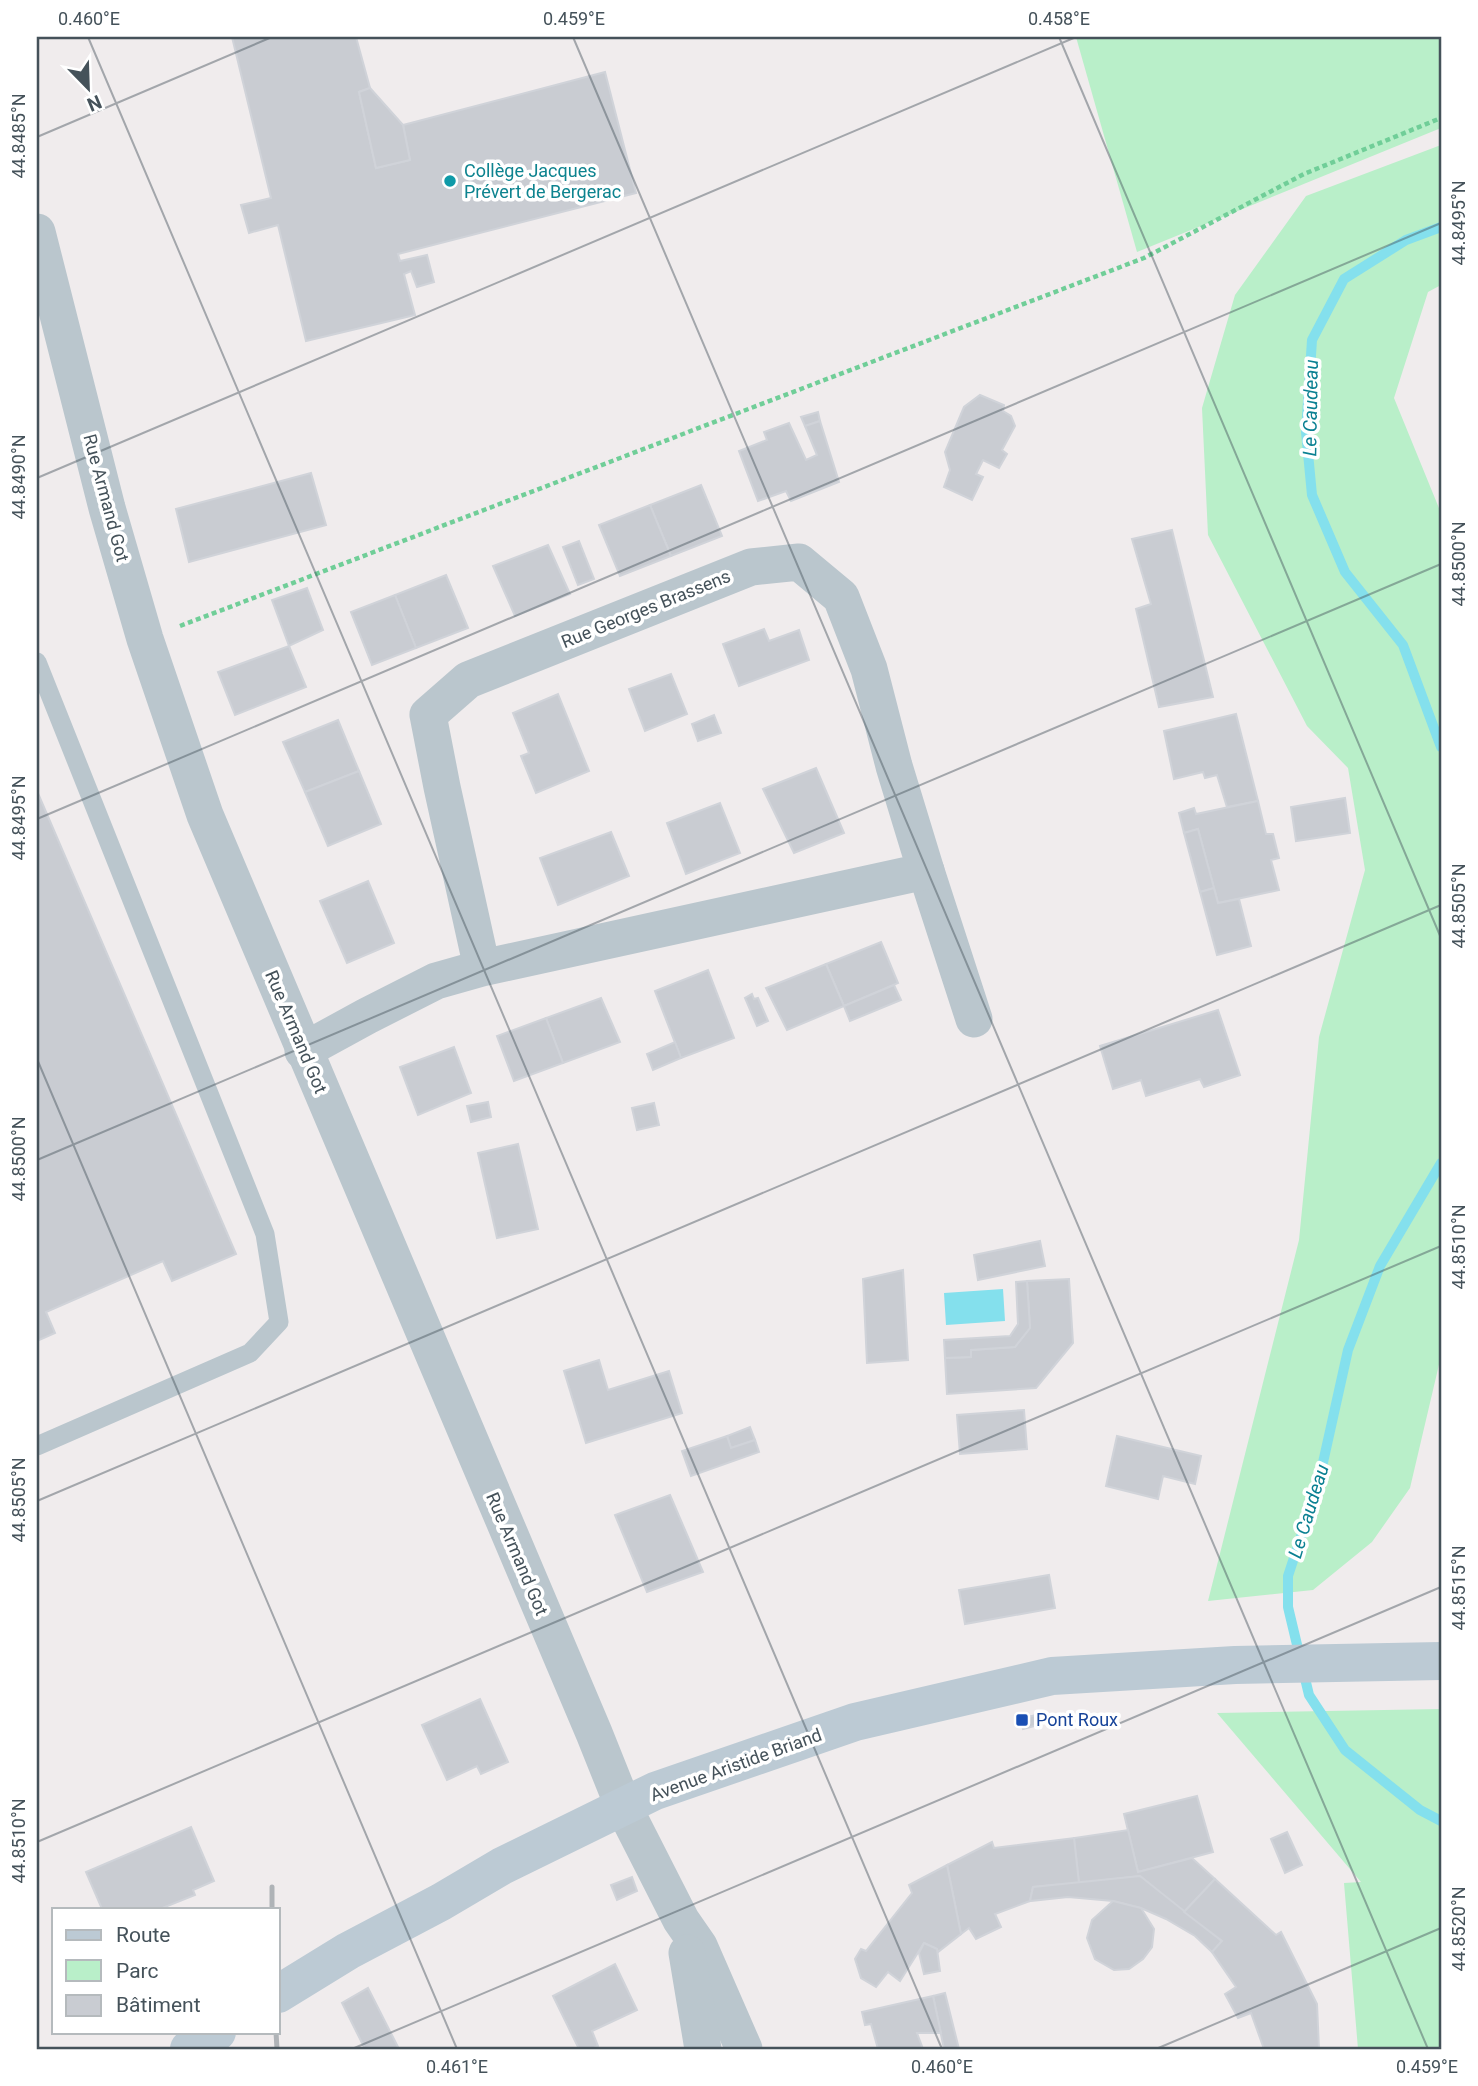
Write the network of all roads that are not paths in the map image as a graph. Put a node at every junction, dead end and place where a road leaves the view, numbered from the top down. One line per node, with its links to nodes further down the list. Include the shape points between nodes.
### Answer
1 (37, 232): 6 (street, Rue Armand Got, via 145,639 205,815)
2 (37, 662): 7 (lane, via 265,1234 279,1322 250,1353)
3 (926, 871): 4 (street); 4 (street, Rue Georges Brassens, via 869,669 841,597 799,562 751,567 468,680 428,715); 5 (street, Rue Georges Brassens)
4 (482, 968): 6 (street, via 436,981)
5 (974, 1019)
6 (303, 1051): 9 (street, Rue Armand Got)
7 (37, 1446)
8 (1441, 1661): 9 (main road, Avenue Aristide Briand, via 1236,1665 1052,1676 855,1723 655,1791)
9 (624, 1808): 10 (street, Rue Armand Got); 11 (main road, Avenue Aristide Briand, via 502,1866)
10 (681, 1920): 14 (street); 15 (street, via 699,1946)
11 (280, 1993)
12 (214, 2034): 13 (main road)
13 (189, 2049)
14 (703, 2049)
15 (744, 2049)

